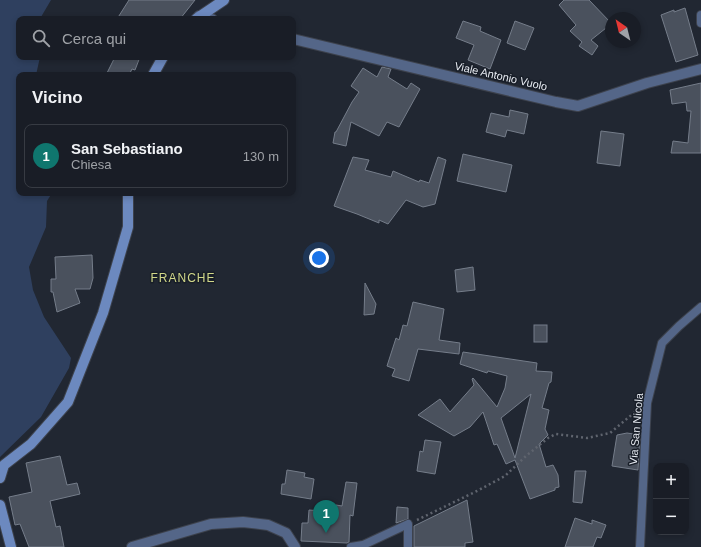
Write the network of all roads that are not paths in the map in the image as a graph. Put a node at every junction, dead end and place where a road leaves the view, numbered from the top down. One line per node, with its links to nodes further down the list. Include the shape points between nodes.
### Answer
1 (224, 0): 2 (main road)
2 (201, 16)
3 (296, 40): 5 (street, Viale Antonio Vuolo, via 578,106 647,83)
4 (161, 60): 6 (main road)
5 (701, 69)
6 (155, 72)
7 (128, 196): 9 (main road, via 128,227 104,313 68,402 31,444 4,465)
8 (701, 307): 16 (lane, Via San Nicola, via 662,343 647,403)
9 (0, 478)
10 (0, 505): 11 (main road)
11 (11, 547)
12 (132, 547): 13 (street, via 211,524 243,522 268,525 286,533)
13 (295, 547)
14 (351, 547): 15 (lane, via 363,545 408,524)
15 (408, 547)
16 (640, 547)

